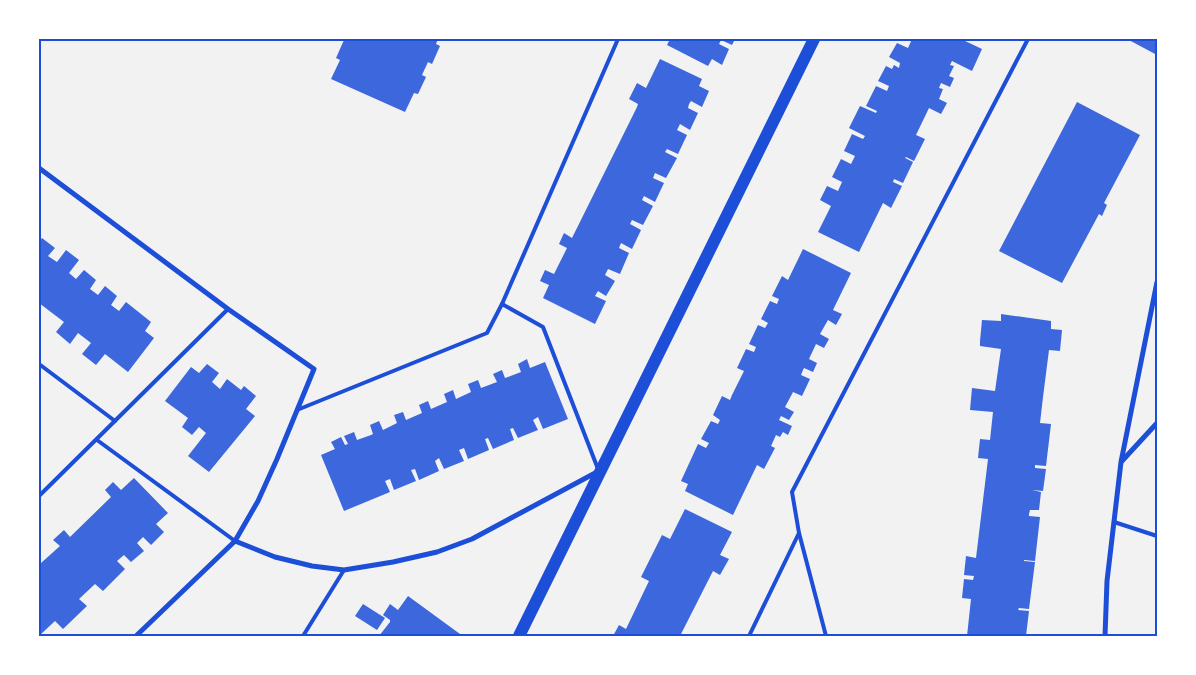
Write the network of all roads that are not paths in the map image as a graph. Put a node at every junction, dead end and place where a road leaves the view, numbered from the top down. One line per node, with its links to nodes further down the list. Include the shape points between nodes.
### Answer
1 (618, 39): 6 (lane)
2 (814, 39): 14 (main road)
3 (1028, 39): 17 (lane, via 792,492)
4 (39, 168): 7 (street)
5 (1157, 282): 13 (street)
6 (502, 304): 9 (lane, via 487,334); 14 (lane, via 543,327)
7 (228, 310): 9 (street, via 314,368); 10 (lane)
8 (39, 364): 10 (lane)
9 (298, 410): 19 (street, via 258,501)
10 (115, 422): 12 (lane)
11 (1157, 423): 13 (street)
12 (97, 440): 15 (lane); 19 (lane)
13 (1121, 462): 16 (street)
14 (599, 471): 20 (street, via 472,538 437,552); 23 (main road)
15 (39, 496)
16 (1114, 522): 18 (lane); 26 (street)
17 (799, 533): 24 (lane); 25 (lane)
18 (1157, 536)
19 (235, 541): 20 (street, via 275,557); 21 (street)
20 (344, 570): 22 (lane)
21 (136, 636)
22 (303, 636)
23 (519, 636)
24 (749, 636)
25 (826, 636)
26 (1105, 636)

